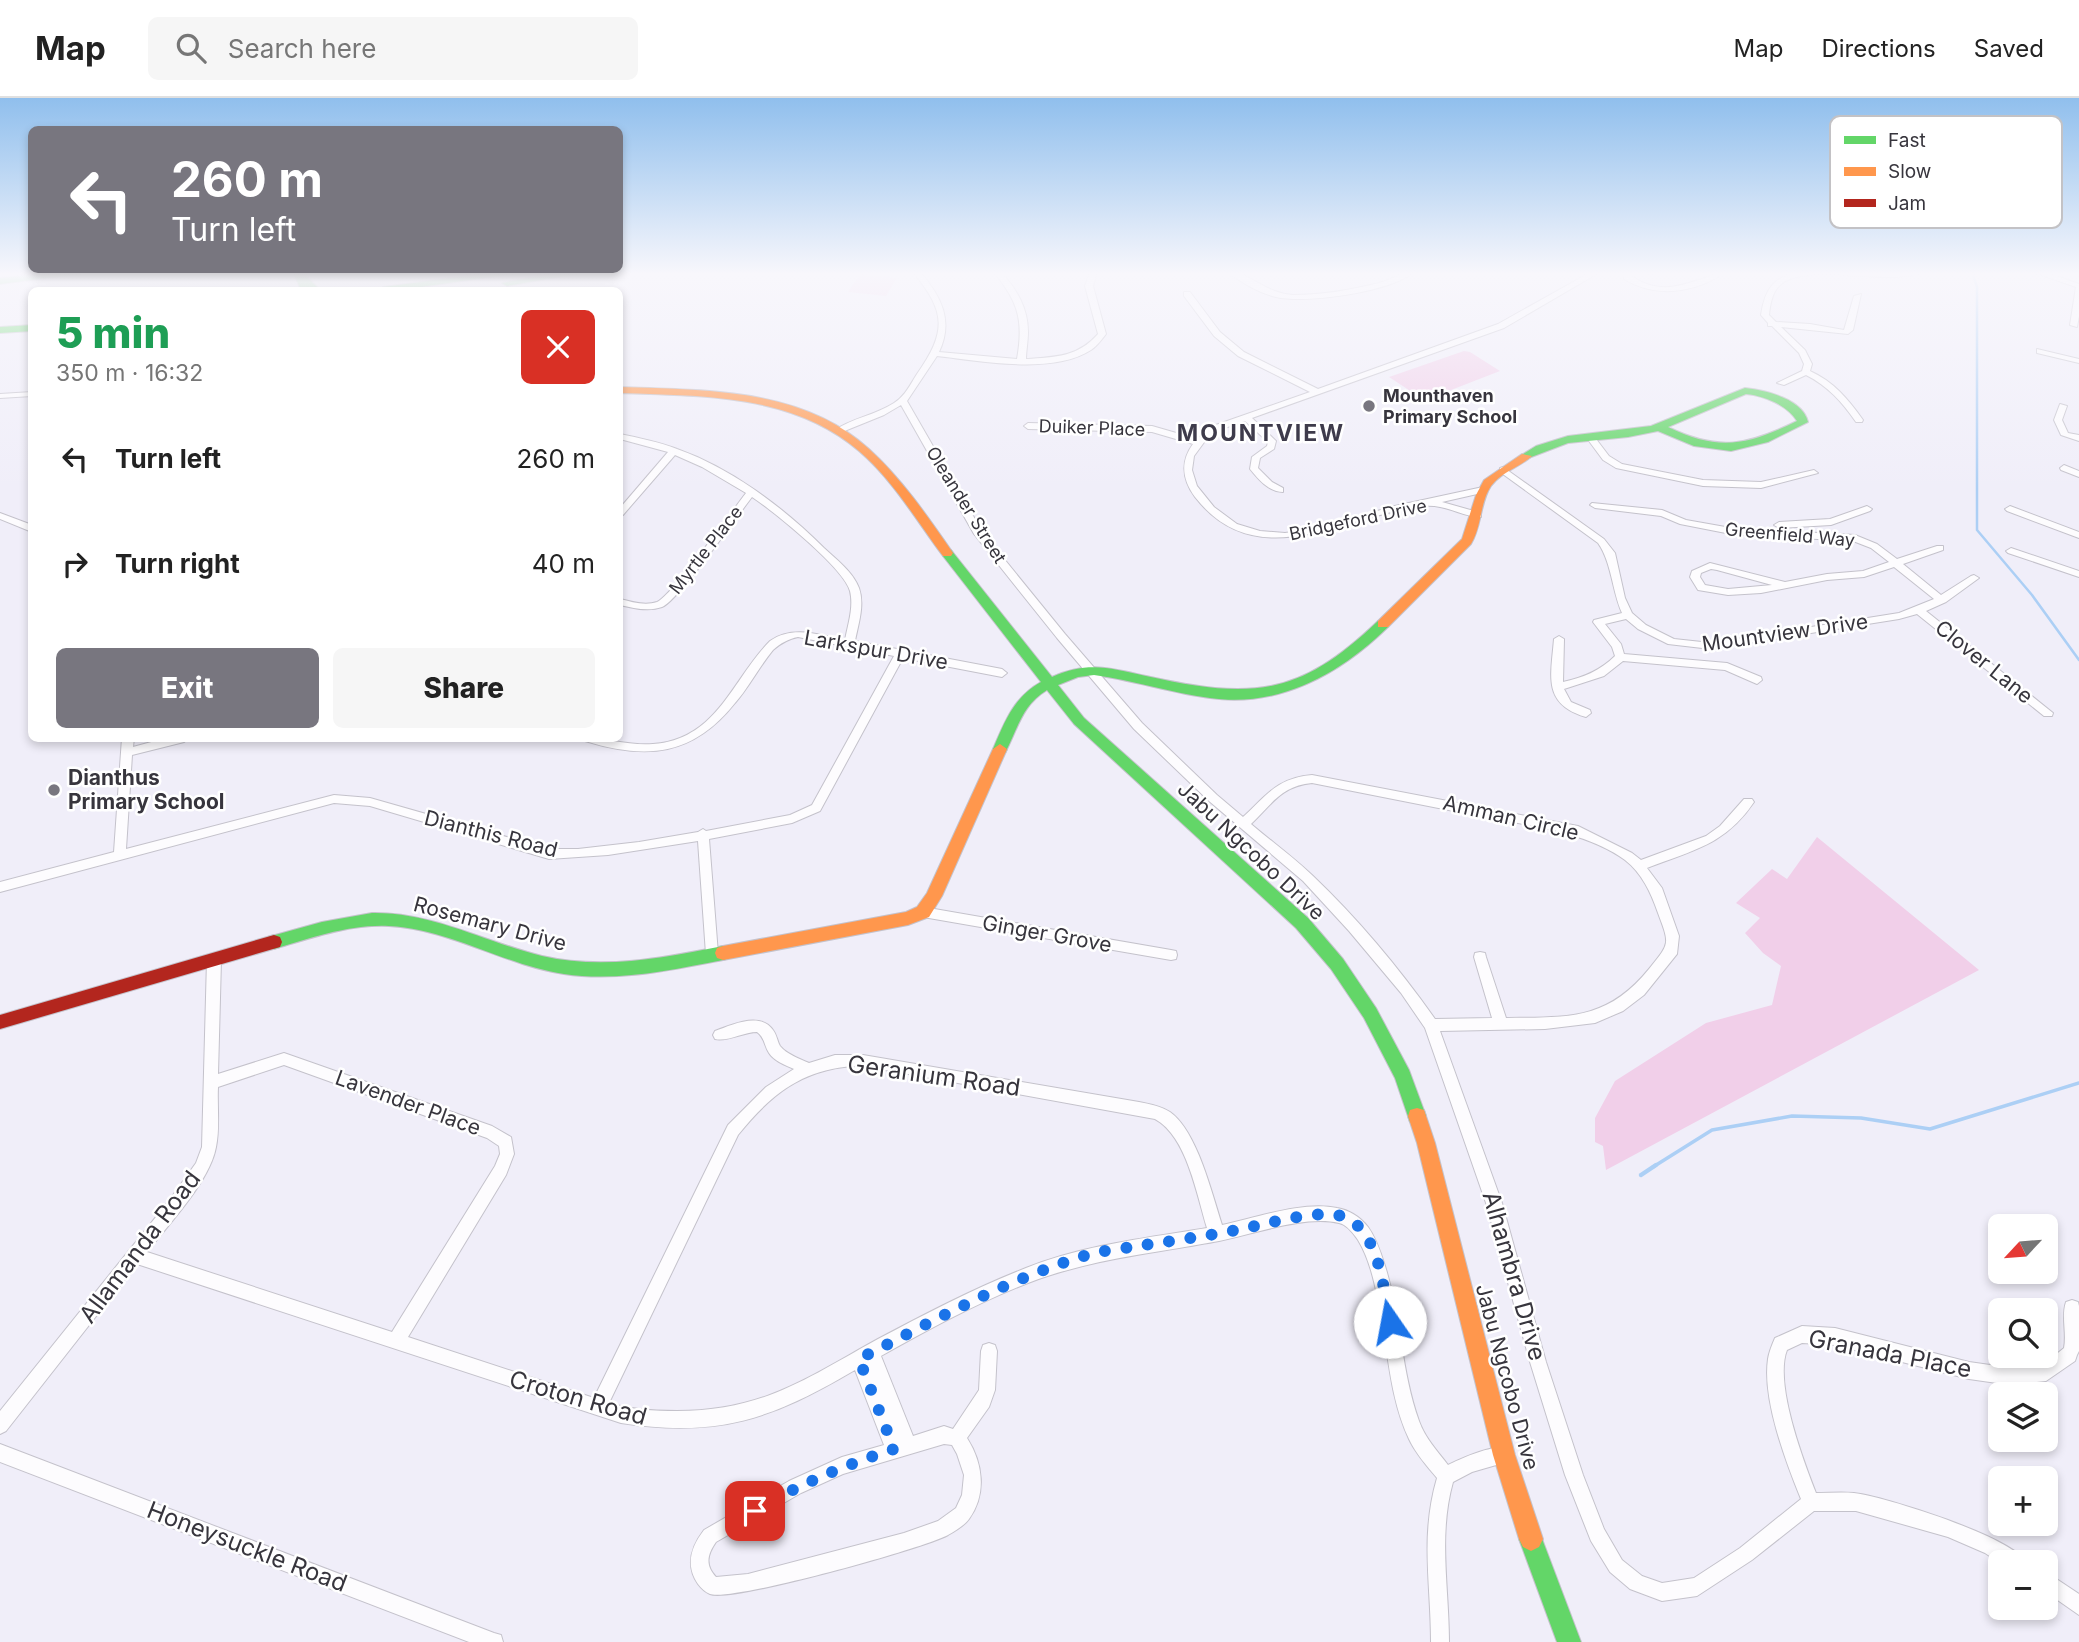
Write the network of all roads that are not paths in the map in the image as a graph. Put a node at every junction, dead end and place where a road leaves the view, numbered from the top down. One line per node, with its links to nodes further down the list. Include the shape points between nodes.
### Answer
1 (939, 344): 8 (street)
2 (1024, 344): 9 (street)
3 (1097, 344): 9 (street, via 1065,359)
4 (1229, 344): 14 (street)
5 (1451, 344): 14 (street)
6 (1792, 344): 11 (street, via 1807,358)
7 (2040, 351): 10 (street)
8 (936, 354): 9 (street); 17 (street)
9 (1021, 359)
10 (2079, 361)
11 (1806, 372): 12 (street); 20 (street, via 1836,390)
12 (1781, 383)
13 (623, 390): 23 (street, Jabu Ngcobo Drive, via 743,398 792,410)
14 (1317, 392): 19 (street)
15 (28, 394): 16 (street)
16 (0, 396)
17 (903, 401): 23 (street); 61 (street, Oleander Street, via 979,534)
18 (2063, 406): 25 (street, via 2058,420 2065,435)
19 (1246, 417): 27 (street, via 1213,429); 35 (street, via 1272,441 1271,447 1255,457 1254,469)
20 (1859, 420)
21 (1028, 426): 27 (street, Duiker Place, via 1152,429)
22 (1659, 426): 22 (street, via 1736,393 1757,390 1802,417 1796,426 1726,451 1698,447); 24 (street)
23 (839, 430): 64 (street, Jabu Ngcobo Drive, via 888,477)
24 (1590, 437): 29 (street, via 1553,442); 31 (street, via 1606,458 1619,466 1690,481 1761,485)
25 (2075, 437)
26 (623, 439): 28 (street)
27 (1197, 442): 37 (street, Bridgeford Drive, via 1188,459 1190,481 1217,515 1250,532 1288,536)
28 (674, 450): 36 (street); 41 (street)
29 (1508, 467): 33 (street); 34 (street)
30 (2064, 468): 32 (street)
31 (1814, 473)
32 (2079, 474)
33 (1523, 484): 34 (street); 56 (street, via 1601,541 1610,553)
34 (1486, 486): 37 (street); 43 (street)
35 (1280, 490)
36 (750, 494): 54 (street, Myrtle Place, via 662,604 641,607); 58 (street, via 810,539 853,587 856,598)
37 (1421, 503): 43 (street, Bridgeford Drive)
38 (1595, 505): 42 (street, Greenfield Way)
39 (1867, 509): 42 (street, Greenfield Way, via 1831,522 1784,525)
40 (2011, 509): 46 (street)
41 (623, 510)
42 (1662, 513): 49 (street, Greenfield Way, via 1709,528 1855,538)
43 (1478, 514): 61 (street, via 1467,541 1345,660 1323,672 1265,692 1222,695)
44 (0, 516): 45 (street)
45 (28, 527)
46 (2079, 535)
47 (1940, 548): 49 (street)
48 (2011, 551): 50 (street)
49 (1894, 562): 52 (street, via 1864,574); 53 (street, Greenfield Way)
50 (2079, 574)
51 (1974, 578): 53 (street, Mountview Drive)
52 (1787, 586): 52 (street, via 1712,592 1701,589 1695,577 1696,570 1710,566)
53 (1942, 600): 55 (street, Mountview Drive)
54 (623, 603)
55 (1920, 611): 56 (street, Mountview Drive, via 1711,646 1660,638); 67 (street, Clover Lane)
56 (1628, 615): 60 (street, via 1598,622)
57 (1559, 639): 65 (street)
58 (849, 644): 59 (street, Larkspur Drive); 70 (street, Larkspur Drive, via 798,634 776,640 730,705 694,736 673,744 630,748)
59 (900, 654): 62 (street, Larkspur Drive); 74 (street, Dianthis Road, via 816,808 792,819)
60 (1620, 657): 63 (street, via 1727,667); 65 (street, via 1604,672)
61 (1089, 670): 64 (street); 73 (street, Alhambra Drive, via 1138,726)
62 (1002, 673)
63 (1757, 680)
64 (1047, 684): 78 (street, via 1026,698 1016,712); 100 (street, Jabu Ngcobo Drive, via 1113,754 1302,922 1370,1013 1403,1076 1426,1143)
65 (1559, 687): 66 (street, via 1564,702)
66 (1586, 713)
67 (2048, 713)
68 (128, 742): 71 (street)
69 (168, 742): 71 (street)
70 (605, 742)
71 (127, 752): 75 (street)
72 (1748, 802): 76 (street, via 1710,839)
73 (1243, 824): 76 (street, Amman Circle, via 1280,786 1312,779 1578,831 1608,844); 85 (street, Alhambra Drive, via 1307,878 1354,927)
74 (703, 834): 75 (street, Dianthis Road, via 572,854 548,853 370,802 334,799); 79 (street)
75 (120, 854): 77 (street, Dianthis Road)
76 (1639, 866): 84 (street, Amman Circle, via 1656,888 1673,936 1672,950 1639,991 1595,1017)
77 (0, 887)
78 (923, 912): 79 (street, Rosemary Drive); 80 (street, Ginger Grove)
79 (712, 954): 82 (street, Rosemary Drive, via 638,969 575,969 426,926 376,920 342,923)
80 (1171, 955)
81 (1480, 957): 84 (street)
82 (214, 960): 83 (street, Rosemary Drive); 88 (street, Allamanda Road)
83 (0, 1023)
84 (1501, 1024): 85 (street, Amman Circle)
85 (1431, 1025): 102 (street, Alhambra Drive, via 1494,1203 1574,1475 1597,1535 1616,1566 1636,1583 1662,1592 1697,1587)
86 (720, 1035): 87 (street, via 751,1026 764,1030 773,1048)
87 (808, 1069): 89 (street, Geranium Road, via 853,1060 1163,1115 1176,1126 1188,1150); 95 (street, Geranium Road, via 753,1104 733,1130)
88 (210, 1083): 90 (street, Allamanda Road, via 209,1147 202,1167); 92 (street, Lavender Place, via 284,1059 492,1133 506,1142 501,1170)
89 (1217, 1234): 94 (street, Croton Road, via 1093,1253 1028,1275); 101 (street, Croton Road, via 1300,1217 1332,1214 1350,1219 1365,1235 1377,1260 1411,1424)
90 (135, 1256): 92 (street, Croton Road); 96 (street, Allamanda Road)
91 (2073, 1308): 102 (street, Granada Place, via 2071,1353 2060,1367 2033,1377 1994,1376 1811,1334 1792,1336 1781,1344 1775,1357 1775,1382 1797,1470)
92 (396, 1341): 95 (street, Croton Road)
93 (989, 1351): 97 (street, via 983,1401)
94 (865, 1356): 95 (street, Croton Road, via 752,1411 656,1421); 98 (street)
95 (598, 1407)
96 (0, 1424)
97 (957, 1438): 98 (street, via 944,1435); 98 (street, via 972,1475 971,1497 962,1514 943,1528 747,1583 713,1586 705,1580 698,1567 700,1548 710,1536 795,1487)
98 (901, 1447)
99 (0, 1453): 106 (street, Honeysuckle Road)
100 (1504, 1455): 101 (street); 108 (street, Jabu Ngcobo Drive)
101 (1446, 1476): 107 (street, via 1436,1504 1434,1541)
102 (1811, 1502): 103 (street, via 1856,1502 1949,1528)
103 (1997, 1550)
104 (2058, 1590): 105 (street)
105 (2079, 1606)
106 (494, 1642)
107 (1440, 1642)
108 (1569, 1642)

